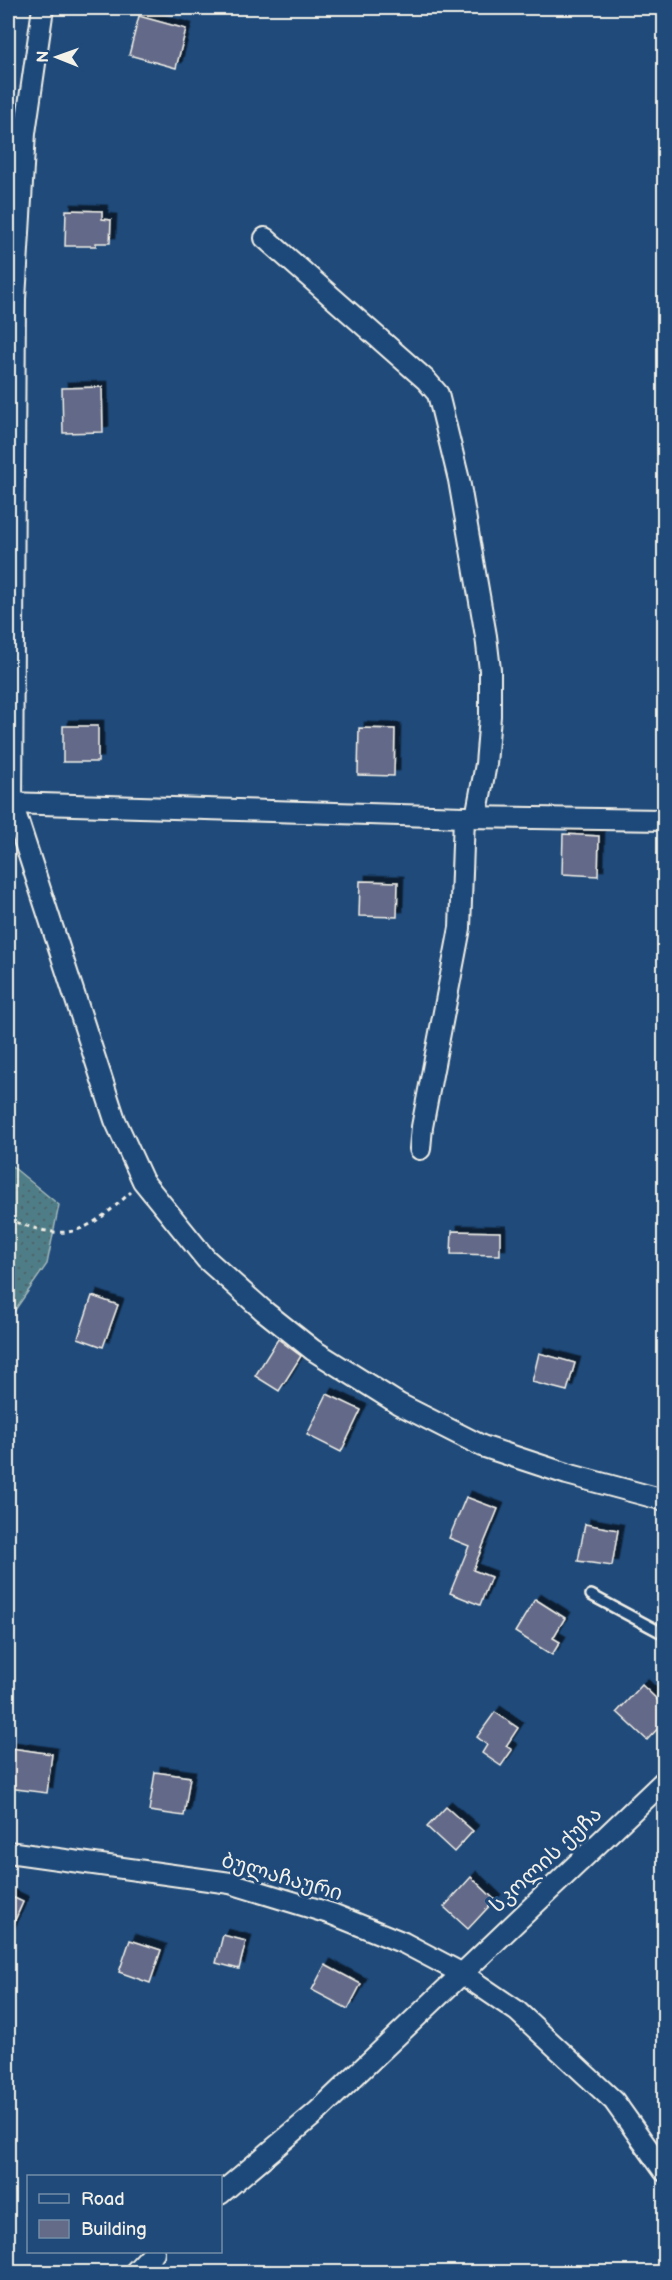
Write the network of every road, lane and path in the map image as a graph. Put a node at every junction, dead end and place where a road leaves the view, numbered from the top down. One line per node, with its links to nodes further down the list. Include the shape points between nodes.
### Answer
1 (42, 8): 3 (street, via 25,133 15,299)
2 (265, 238): 4 (street, via 438,394 459,480 490,670 486,764)
3 (10, 803): 4 (street); 7 (street, via 116,1120)
4 (470, 817): 5 (street); 6 (street, via 460,928)
5 (664, 820)
6 (420, 1149)
7 (143, 1181): 8 (path, via 92,1225 61,1234); 9 (street, via 206,1259 264,1311 313,1350 399,1404 482,1446)
8 (8, 1218)
9 (664, 1500)
10 (591, 1595): 11 (lane)
11 (664, 1634)
12 (664, 1781): 14 (street, სკოლის ქუჩა)
13 (8, 1852): 14 (street, ბულაჩაური, via 230,1883 332,1914 404,1943)
14 (461, 1973): 15 (street, ბულაჩაური, via 517,2011 614,2101); 16 (street, სკოლის ქუჩა, via 317,2112)
15 (664, 2171)
16 (222, 2192)
17 (153, 2253): 18 (street)
18 (135, 2272)

